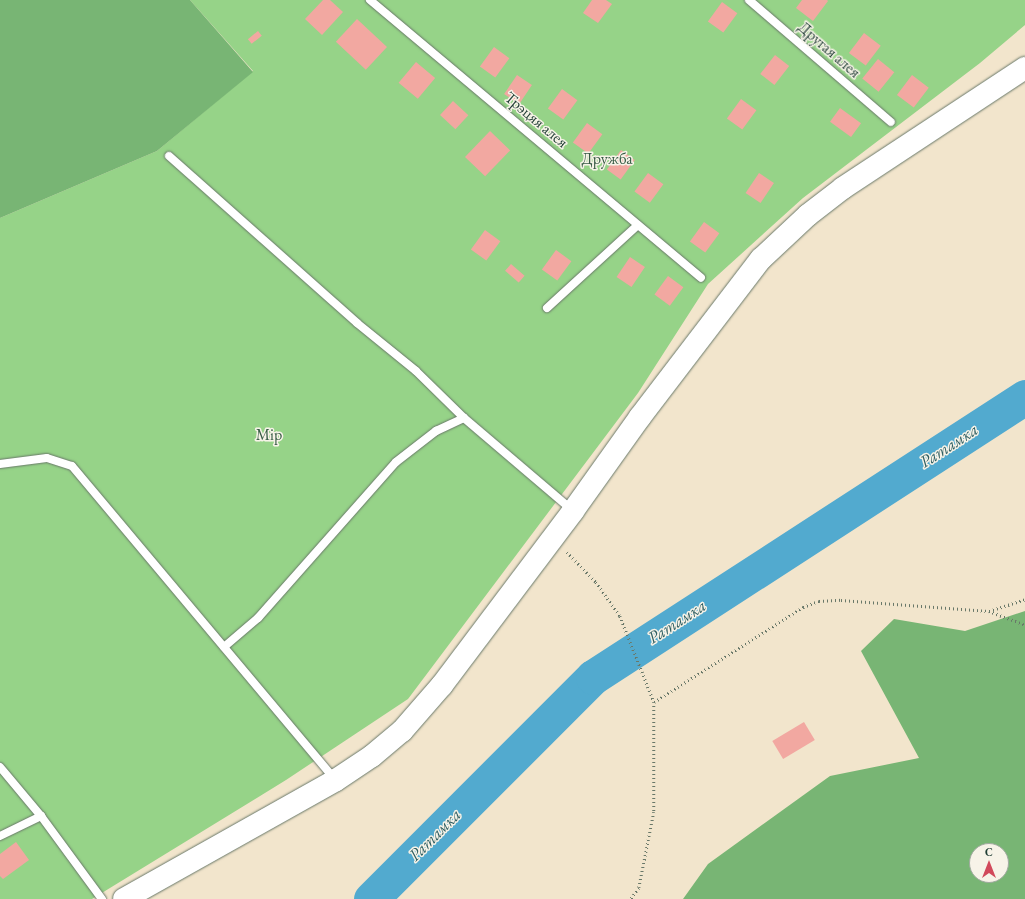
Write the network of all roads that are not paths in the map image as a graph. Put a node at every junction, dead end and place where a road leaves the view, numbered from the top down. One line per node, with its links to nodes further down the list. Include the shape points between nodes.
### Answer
1 (370, 0): 6 (lane, Трэцяя алея)
2 (750, 0): 4 (lane, Другая алея)
3 (1025, 68): 11 (street, via 842,188 766,254 640,417)
4 (891, 122)
5 (168, 156): 9 (lane, via 357,323 416,371)
6 (638, 225): 7 (lane, Трэцяя алея); 8 (lane)
7 (701, 278)
8 (546, 308)
9 (464, 418): 11 (lane); 12 (lane, via 436,431 396,462 273,601)
10 (0, 464): 12 (lane, via 47,458 72,466)
11 (573, 511): 14 (street, via 442,686 402,731 372,756)
12 (224, 647): 14 (lane)
13 (0, 767): 15 (lane)
14 (336, 780): 18 (street)
15 (41, 816): 16 (lane); 17 (lane)
16 (0, 836)
17 (102, 899)
18 (124, 899)

